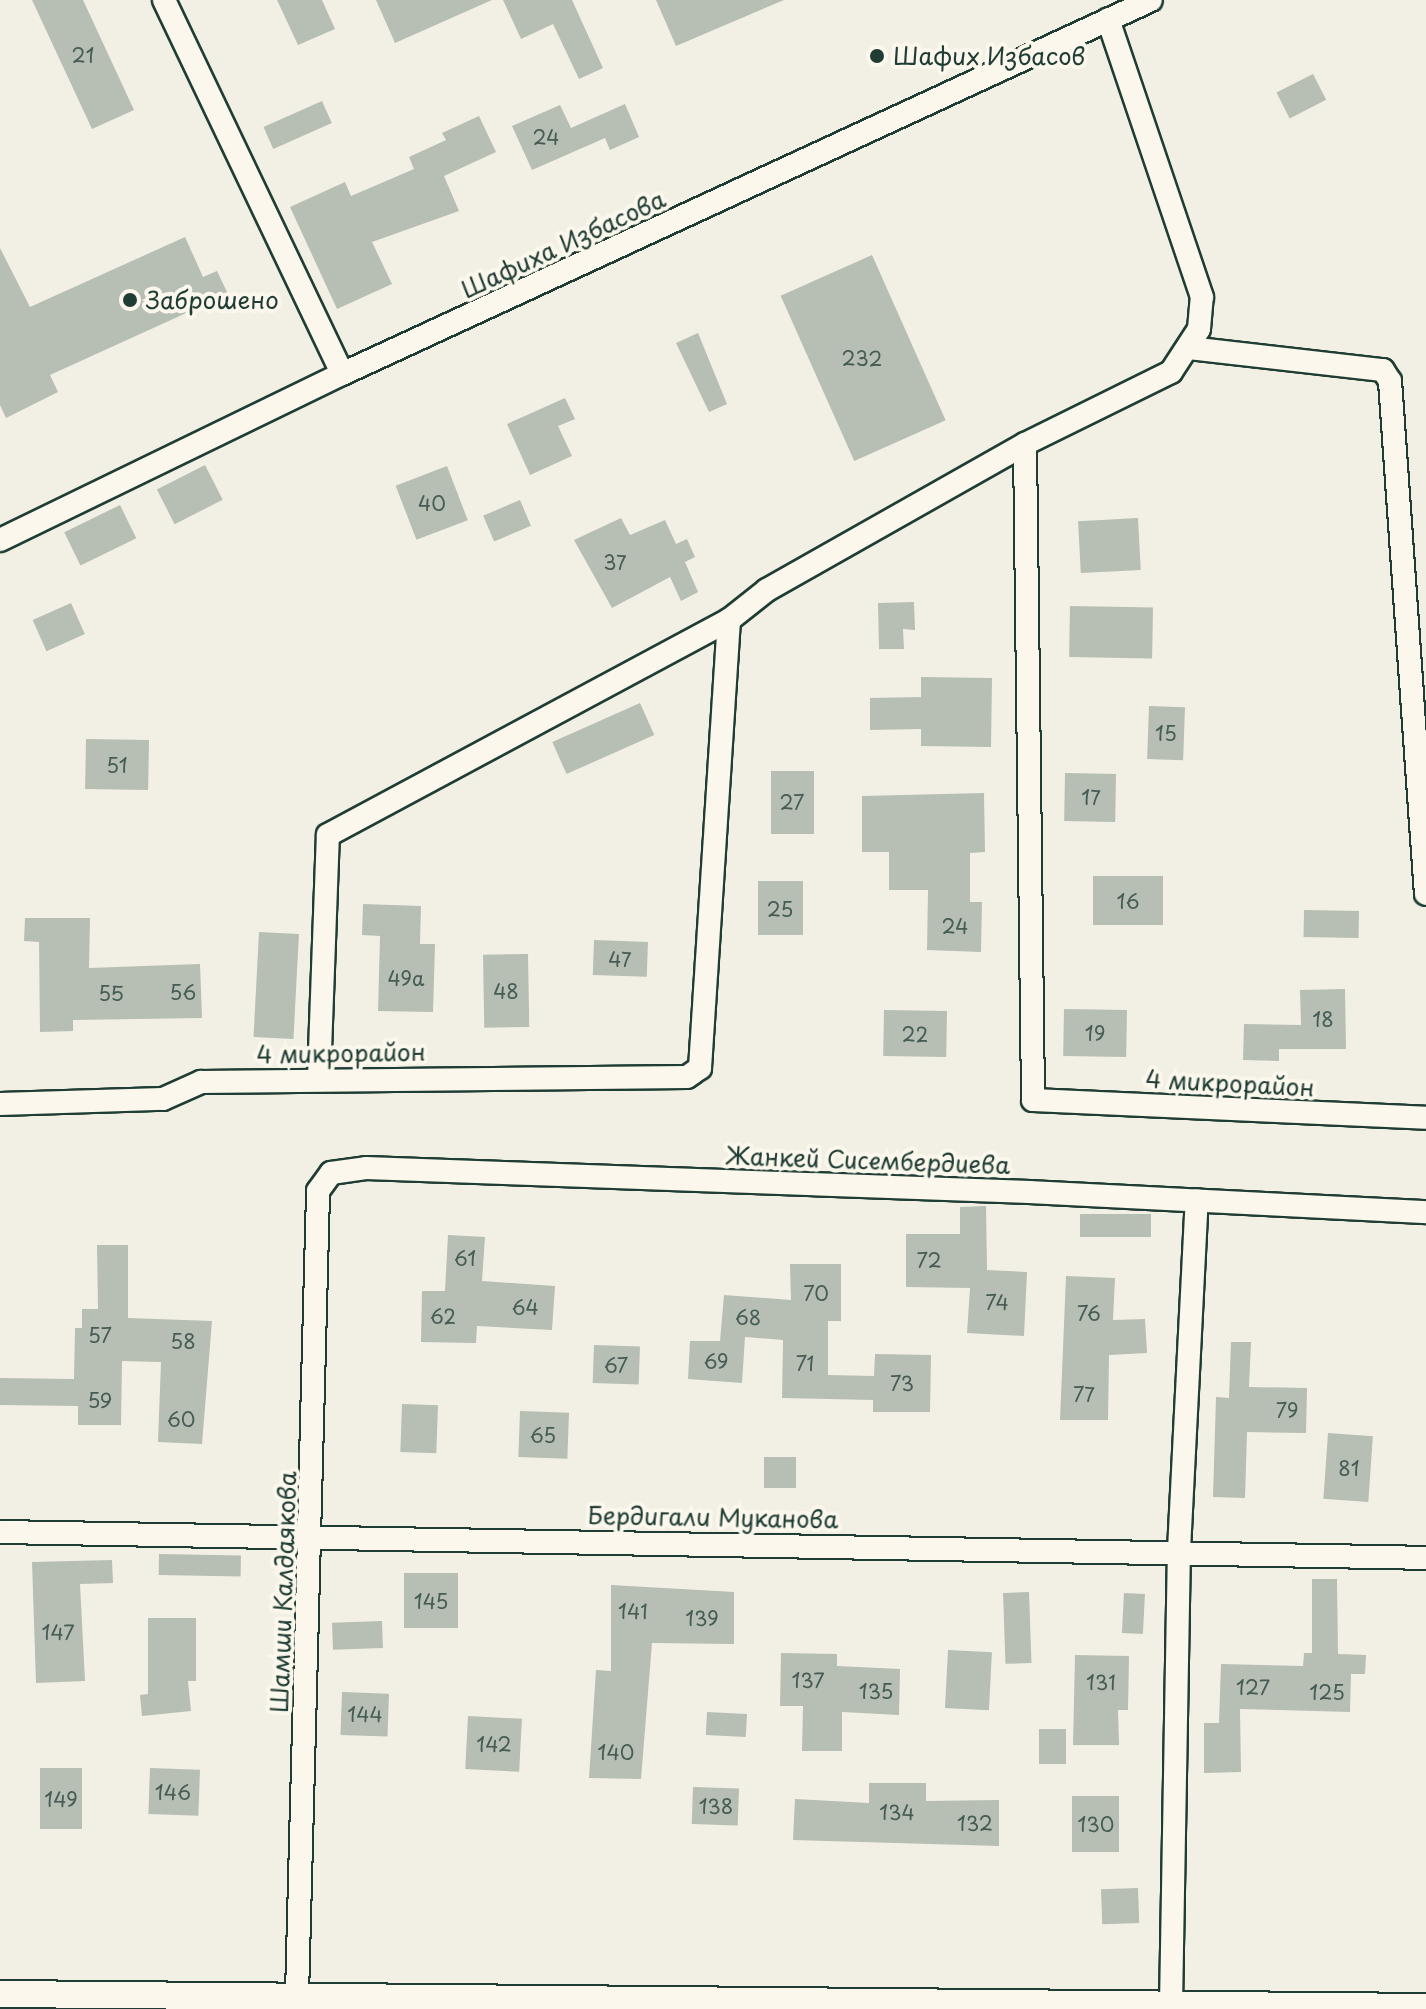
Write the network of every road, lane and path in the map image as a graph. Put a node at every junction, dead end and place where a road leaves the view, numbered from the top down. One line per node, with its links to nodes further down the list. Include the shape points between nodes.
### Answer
1 (164, 0): 5 (street)
2 (1151, 0): 3 (street, Шафиха Избасова)
3 (1108, 19): 4 (street, via 1202,297 1199,329); 5 (street, Шафиха Избасова)
4 (1189, 348): 6 (street, via 1171,372); 9 (street, via 1383,370 1390,381)
5 (342, 374): 7 (street, Шафиха Избасова)
6 (1025, 444): 8 (street, via 767,590); 12 (street, 4 микрорайон, via 1033,1100)
7 (0, 540)
8 (729, 620): 10 (street, via 328,835); 10 (street, 4 микрорайон, via 700,1068 687,1077)
9 (1426, 894)
10 (319, 1078): 11 (street, 4 микрорайон, via 201,1082 163,1099)
11 (0, 1104)
12 (1426, 1118)
13 (318, 1191): 14 (street, Жанкей Сисембердиева, via 331,1173 366,1168); 17 (street, Шамши Калдаякова)
14 (1197, 1200): 15 (street, Жанкей Сисембердиева); 18 (street)
15 (1426, 1212)
16 (0, 1532): 17 (street, Бердигали Муканова)
17 (312, 1537): 18 (street, Бердигали Муканова); 21 (street, Шамши Калдаякова)
18 (1179, 1550): 19 (street, Бердигали Муканова); 22 (street)
19 (1426, 1558)
20 (0, 1994): 21 (street)
21 (297, 1995): 22 (street, via 956,2007)
22 (1171, 2005): 23 (street)
23 (1426, 2007)

